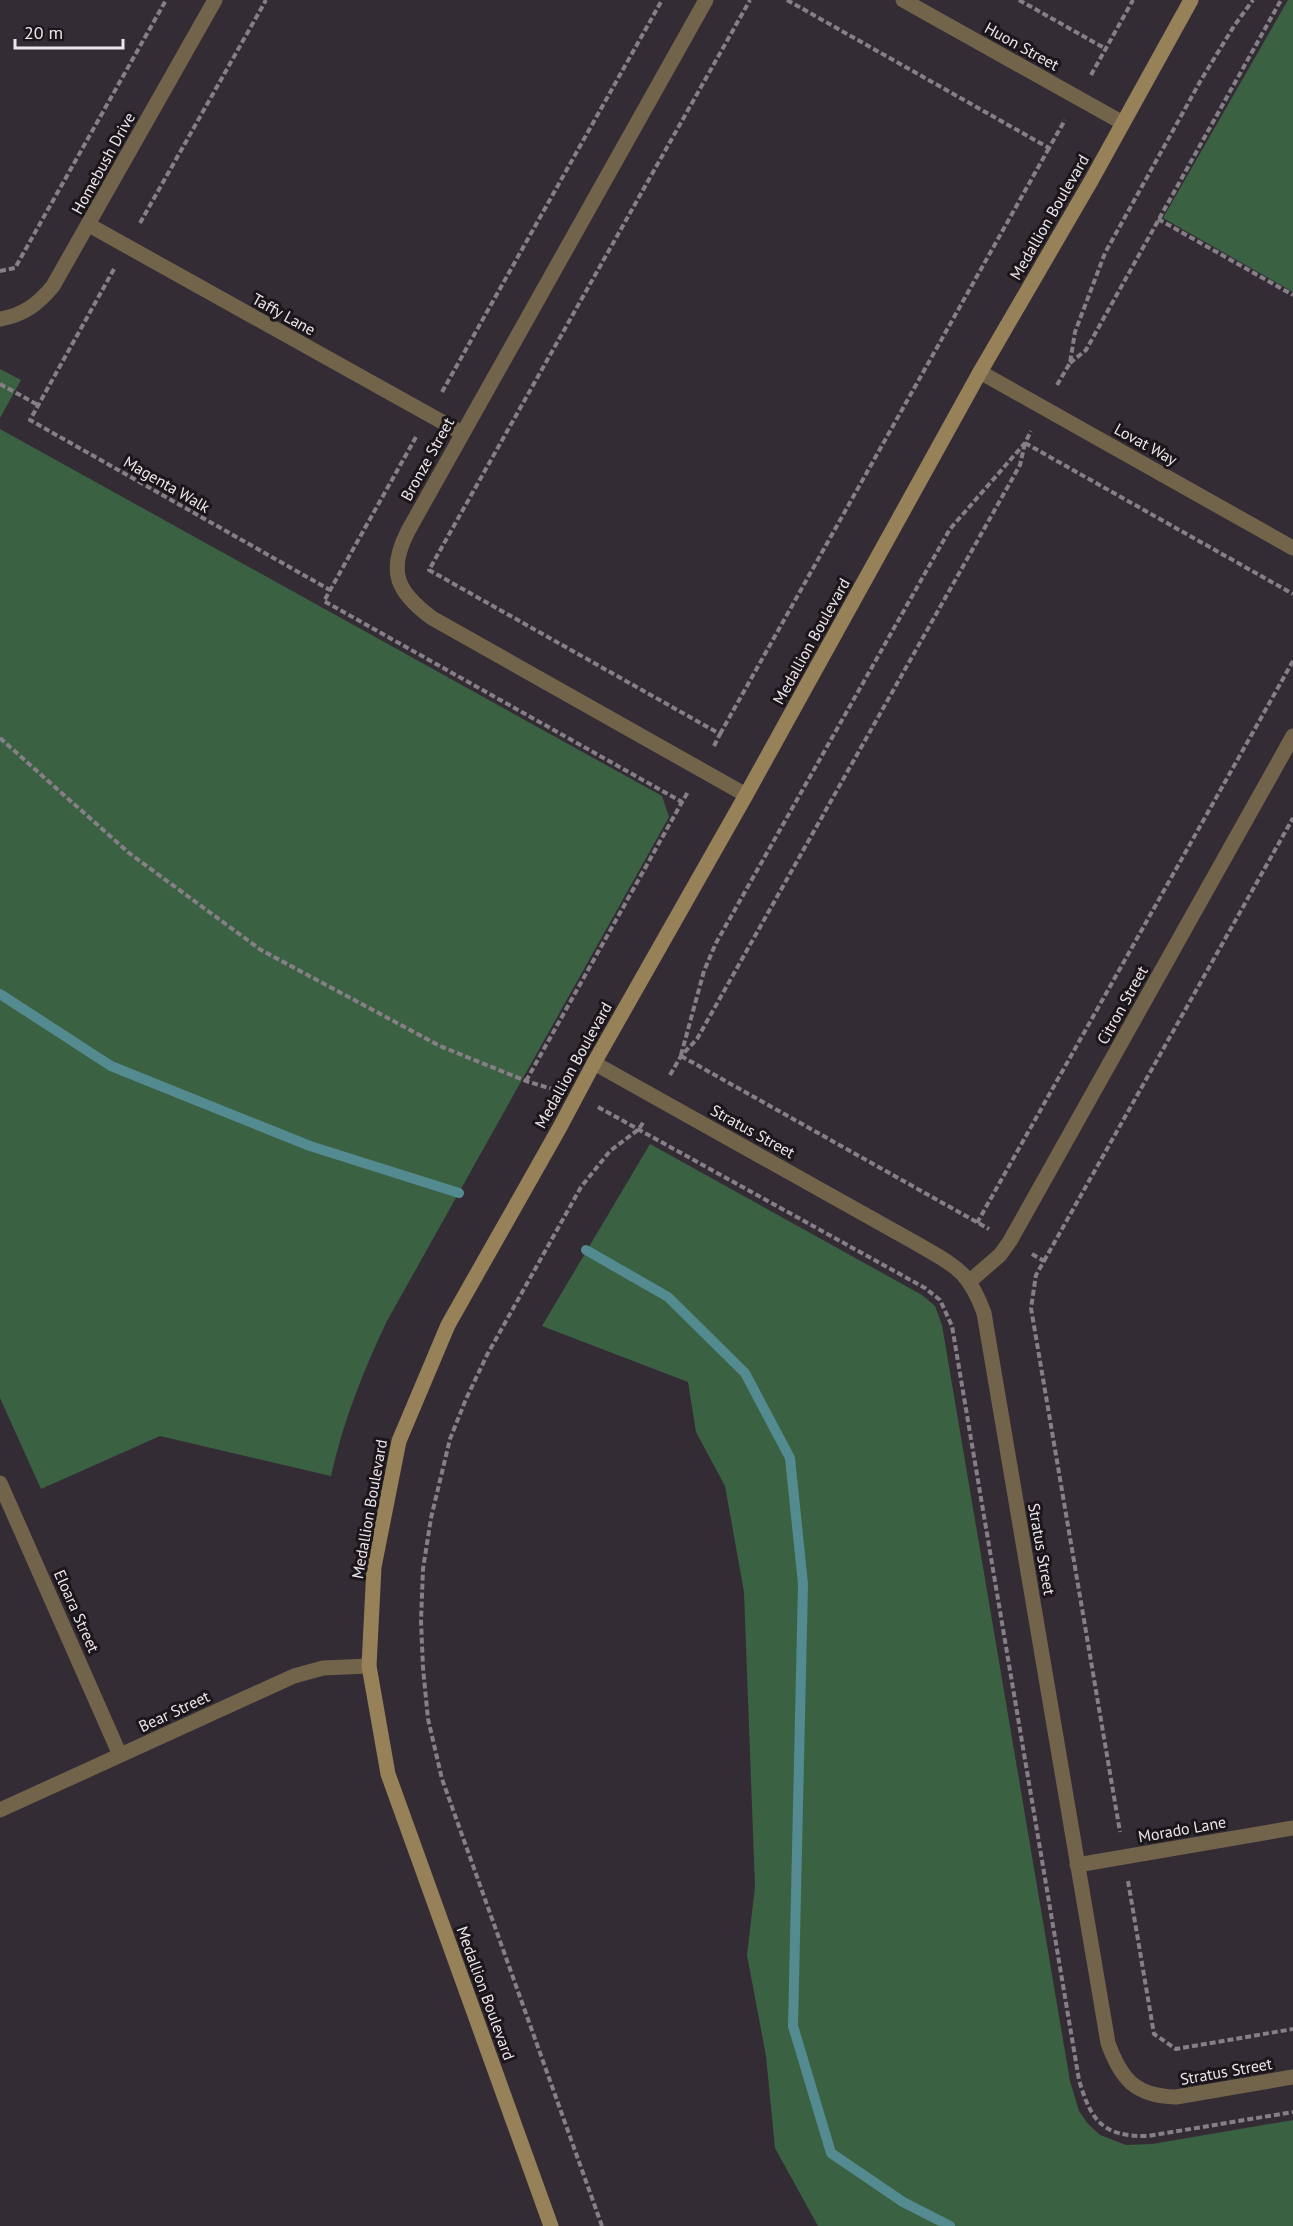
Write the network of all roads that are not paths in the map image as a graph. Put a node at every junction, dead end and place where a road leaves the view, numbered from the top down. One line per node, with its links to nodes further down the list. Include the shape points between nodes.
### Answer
1 (215, 0): 6 (street, Homebush Drive)
2 (706, 0): 9 (street, Bronze Street)
3 (903, 0): 5 (street, Huon Street)
4 (1191, 0): 5 (street, Medallion Boulevard)
5 (1123, 123): 8 (street, Medallion Boulevard)
6 (89, 225): 7 (street, Homebush Drive, via 53,286 39,302 25,312); 9 (street, Taffy Lane)
7 (0, 319)
8 (980, 372): 10 (street, Lovat Way); 12 (street, Medallion Boulevard)
9 (462, 433): 12 (street, Bronze Street, via 398,554 396,567 404,591 432,618)
10 (1293, 548)
11 (1293, 736): 14 (street, Citron Street, via 1010,1241 1000,1256)
12 (746, 795): 13 (street, Medallion Boulevard)
13 (594, 1063): 14 (street, Stratus Street, via 921,1246 952,1264); 16 (street, Medallion Boulevard, via 448,1325 399,1442 374,1567)
14 (970, 1281): 20 (street, Stratus Street, via 984,1313)
15 (0, 1483): 17 (street, Eloara Street)
16 (369, 1666): 17 (street, Bear Street, via 323,1668 294,1676); 22 (street, Medallion Boulevard, via 388,1774)
17 (120, 1755): 18 (street, Bear Street)
18 (0, 1810)
19 (1293, 1828): 20 (street, Morado Lane)
20 (1077, 1865): 21 (street, Stratus Street, via 1108,2043 1121,2074 1132,2085 1152,2095 1176,2097)
21 (1293, 2078)
22 (551, 2226)

